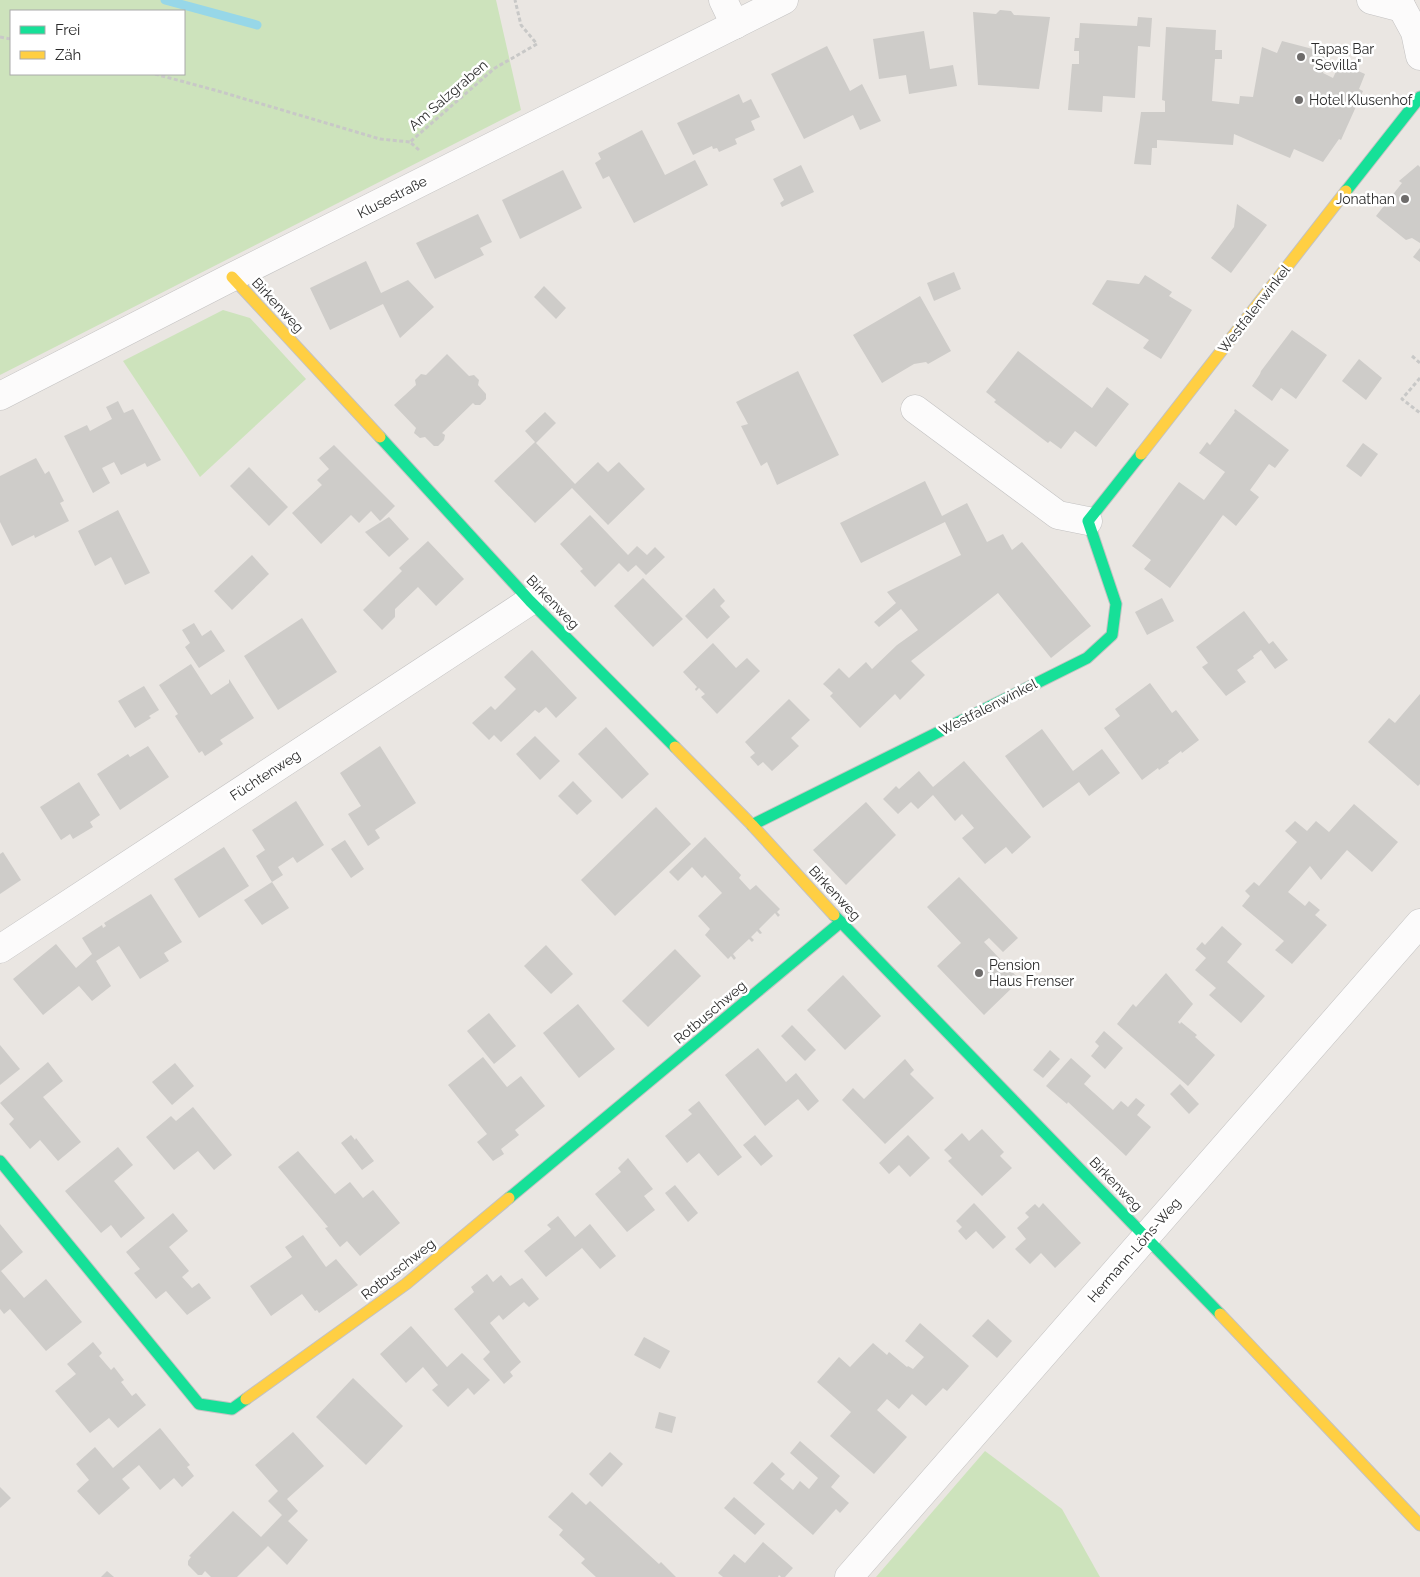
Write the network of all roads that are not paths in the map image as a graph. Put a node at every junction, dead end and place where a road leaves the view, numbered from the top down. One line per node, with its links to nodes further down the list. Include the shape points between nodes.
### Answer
1 (723, 0): 5 (street)
2 (784, 0): 5 (street, Klusestraße)
3 (1371, 0): 4 (street)
4 (1404, 4): 6 (street)
5 (735, 25): 8 (street, Klusestraße)
6 (1420, 56)
7 (1420, 96): 11 (street, Westfalenwinkel)
8 (232, 277): 9 (street, Klusestraße); 12 (street, Birkenweg)
9 (0, 396)
10 (915, 409): 11 (street, via 1058,515)
11 (1088, 521): 13 (street, Westfalenwinkel, via 1116,604 1112,635 1094,652)
12 (530, 601): 13 (street, Birkenweg); 16 (street, Füchtenweg)
13 (752, 825): 14 (street, Birkenweg)
14 (841, 922): 17 (street, Rotbuschweg, via 406,1284 232,1409 199,1404); 18 (street, Birkenweg)
15 (1420, 923): 18 (street, Hermann-Löns-Weg)
16 (0, 949)
17 (0, 1162)
18 (1138, 1228): 19 (street, Birkenweg); 20 (street, Hermann-Löns-Weg)
19 (1420, 1525)
20 (849, 1577)

